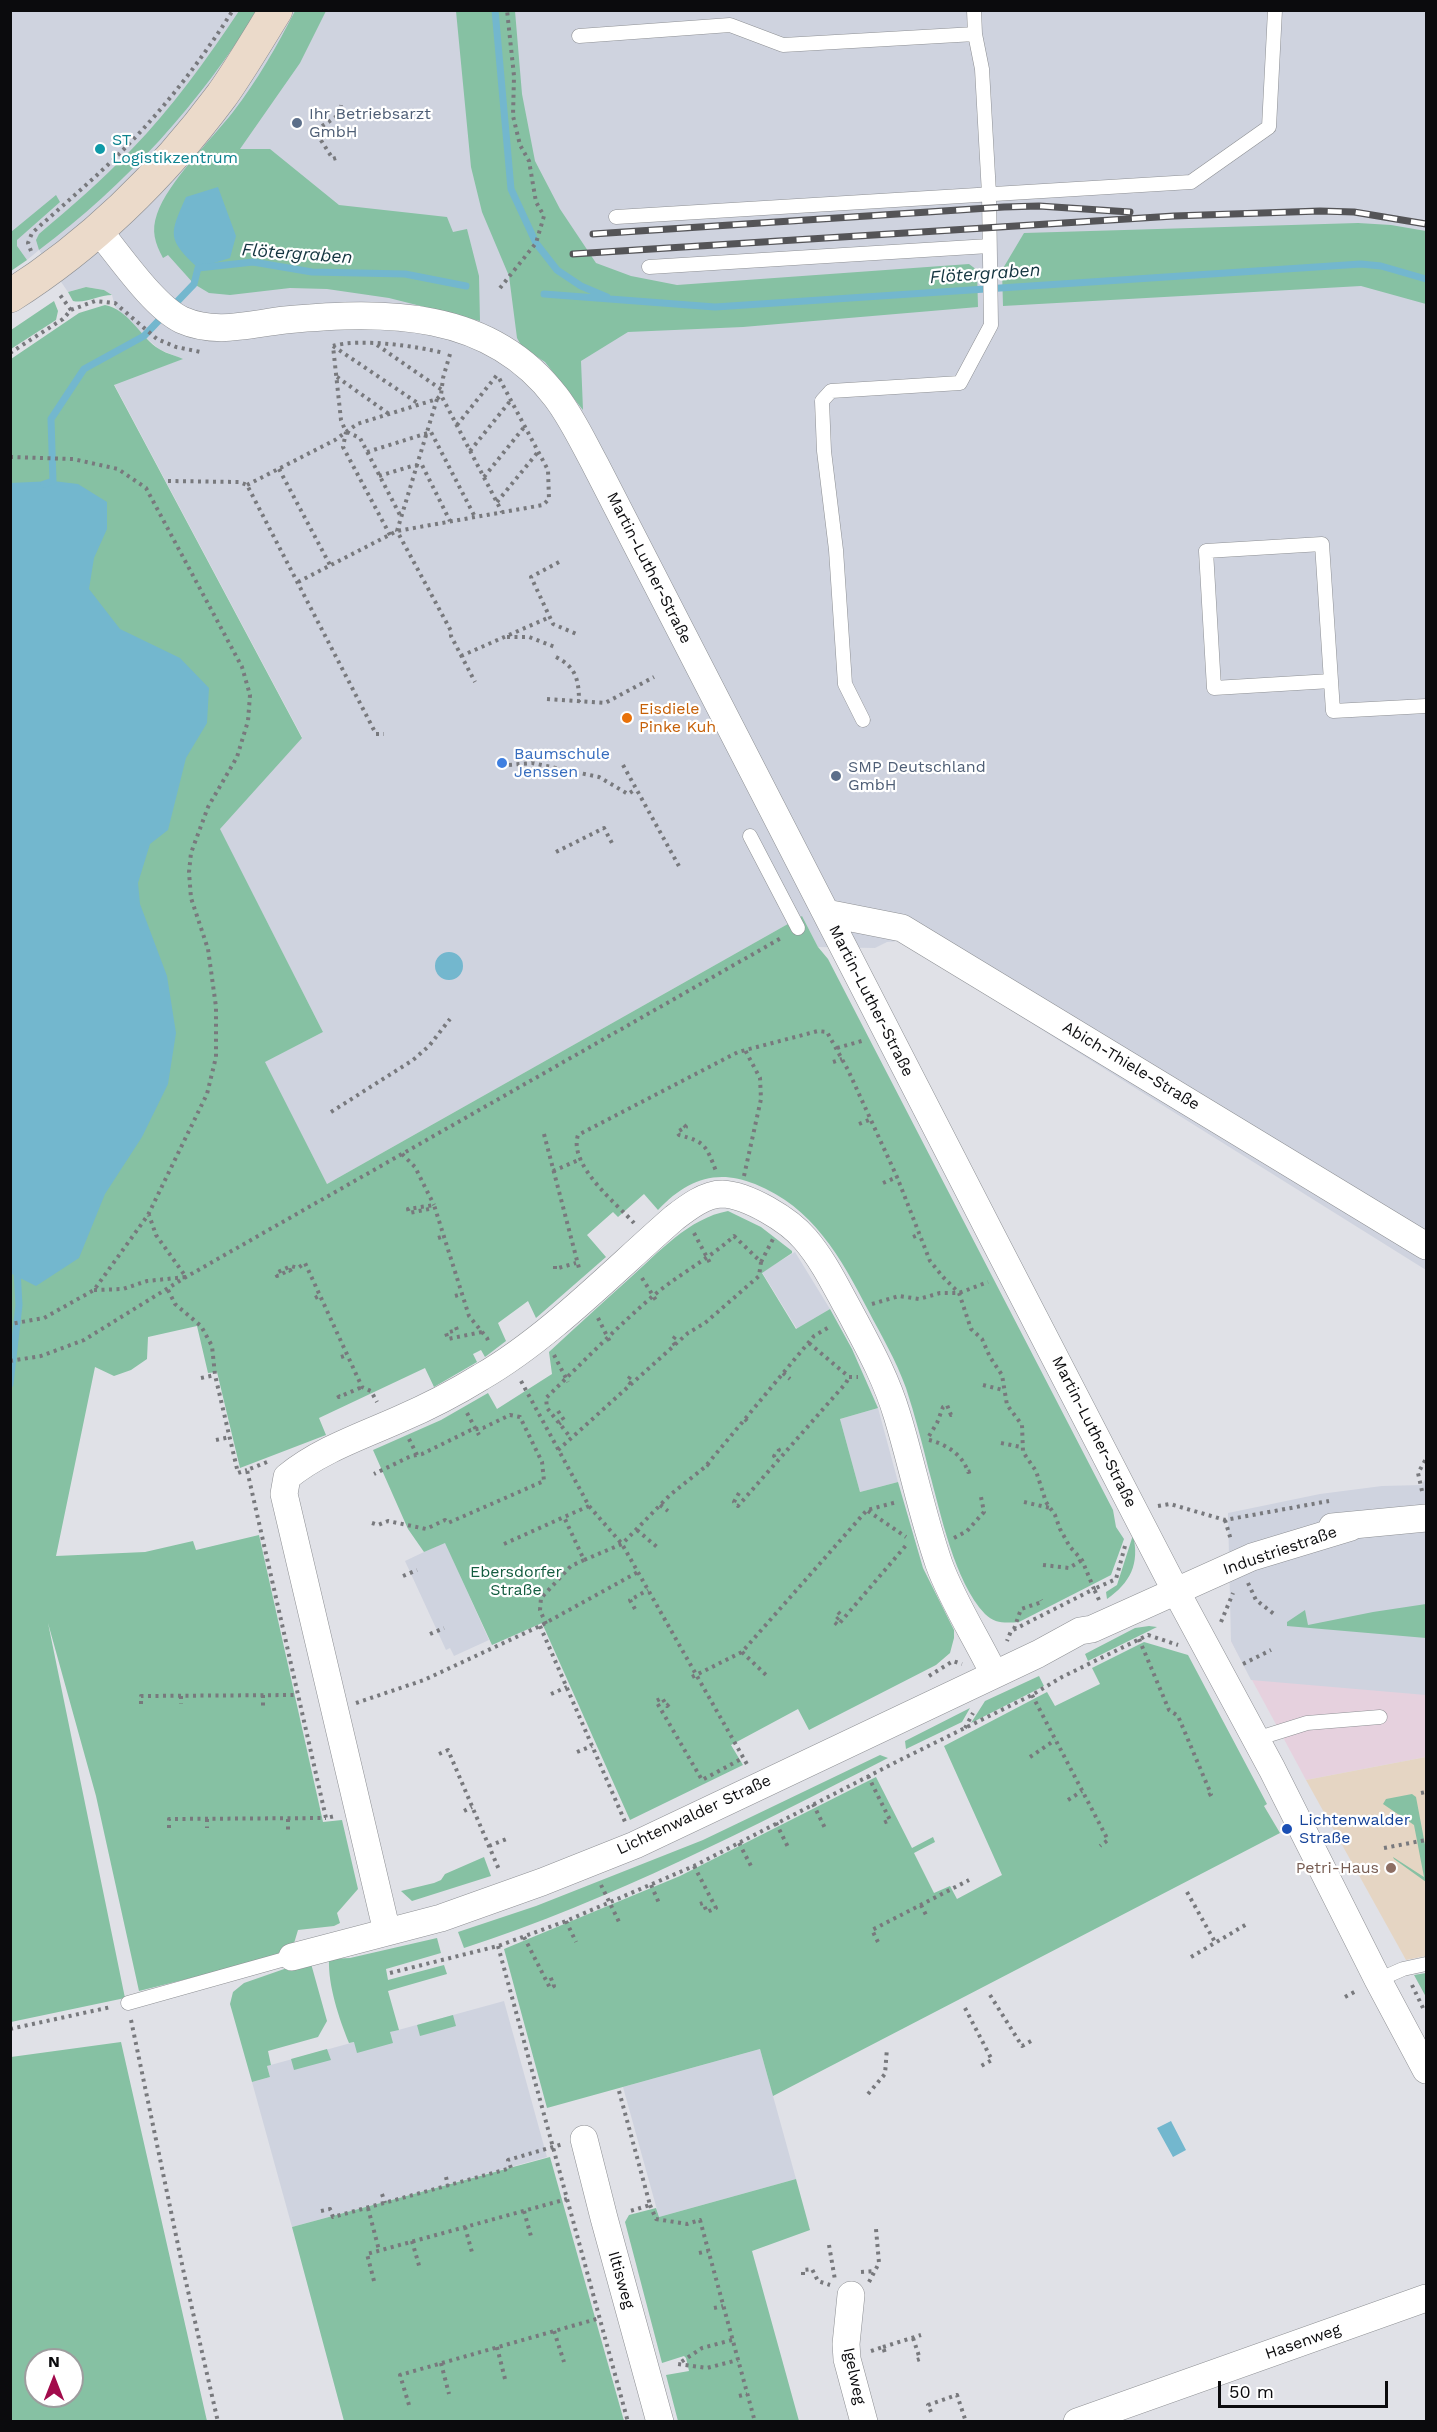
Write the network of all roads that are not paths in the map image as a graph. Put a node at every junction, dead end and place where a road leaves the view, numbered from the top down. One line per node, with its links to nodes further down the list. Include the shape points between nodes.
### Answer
1 (276, 10): 10 (main road, via 221,95 148,184)
2 (729, 10): 5 (lane)
3 (974, 10): 6 (lane)
4 (1275, 10): 8 (lane, via 1269,127 1191,182)
5 (730, 25): 6 (lane, via 783,45); 7 (lane)
6 (975, 34): 8 (lane, via 982,69)
7 (579, 36)
8 (989, 194): 9 (lane); 11 (lane)
9 (616, 217)
10 (98, 230): 13 (main road); 18 (street, Martin-Luther-Straße, via 156,299 205,340 230,328 330,316 390,315 471,333 527,366 556,397 579,434)
11 (989, 246): 12 (lane); 16 (lane, via 991,325 960,383 831,391 822,401 845,684)
12 (649, 267)
13 (10, 296)
14 (1331, 681): 14 (lane, via 1322,544 1206,551 1214,688); 15 (lane, via 1333,711)
15 (1426, 706)
16 (863, 720)
17 (750, 836): 19 (lane)
18 (826, 913): 20 (street, Abich-Thiele-Straße, via 902,928); 22 (street, Martin-Luther-Straße)
19 (798, 928)
20 (1426, 1246)
21 (1426, 1518): 22 (street, Industriestraße, via 1351,1527)
22 (1173, 1585): 23 (street, Lichtenwalder Straße, via 1092,1629); 23 (street, Lichtenwalder Straße, via 1099,1601); 26 (street, Martin-Luther-Straße)
23 (1080, 1631): 24 (street, Lichtenwalder Straße)
24 (994, 1674): 27 (street, Lichtenwalder Straße, via 635,1845 441,1918); 27 (street, via 940,1566 897,1414 882,1376 825,1266 804,1238 784,1221 760,1206 729,1195 714,1195 682,1212 503,1363 430,1406 304,1463 287,1477 284,1494)
25 (1380, 1717): 26 (lane, via 1307,1723)
26 (1256, 1738): 30 (street, Martin-Luther-Straße)
27 (387, 1932): 28 (street, Lichtenwalder Straße)
28 (292, 1957): 31 (lane)
29 (1426, 1964): 30 (lane)
30 (1378, 1980): 32 (street, Martin-Luther-Straße)
31 (128, 2003)
32 (1426, 2070)
33 (584, 2139): 36 (street, Iltisweg)
34 (844, 2290): 37 (street, Igelweg, via 846,2344)
35 (1426, 2298): 38 (street, Hasenweg)
36 (660, 2421)
37 (864, 2421)
38 (1077, 2421)

